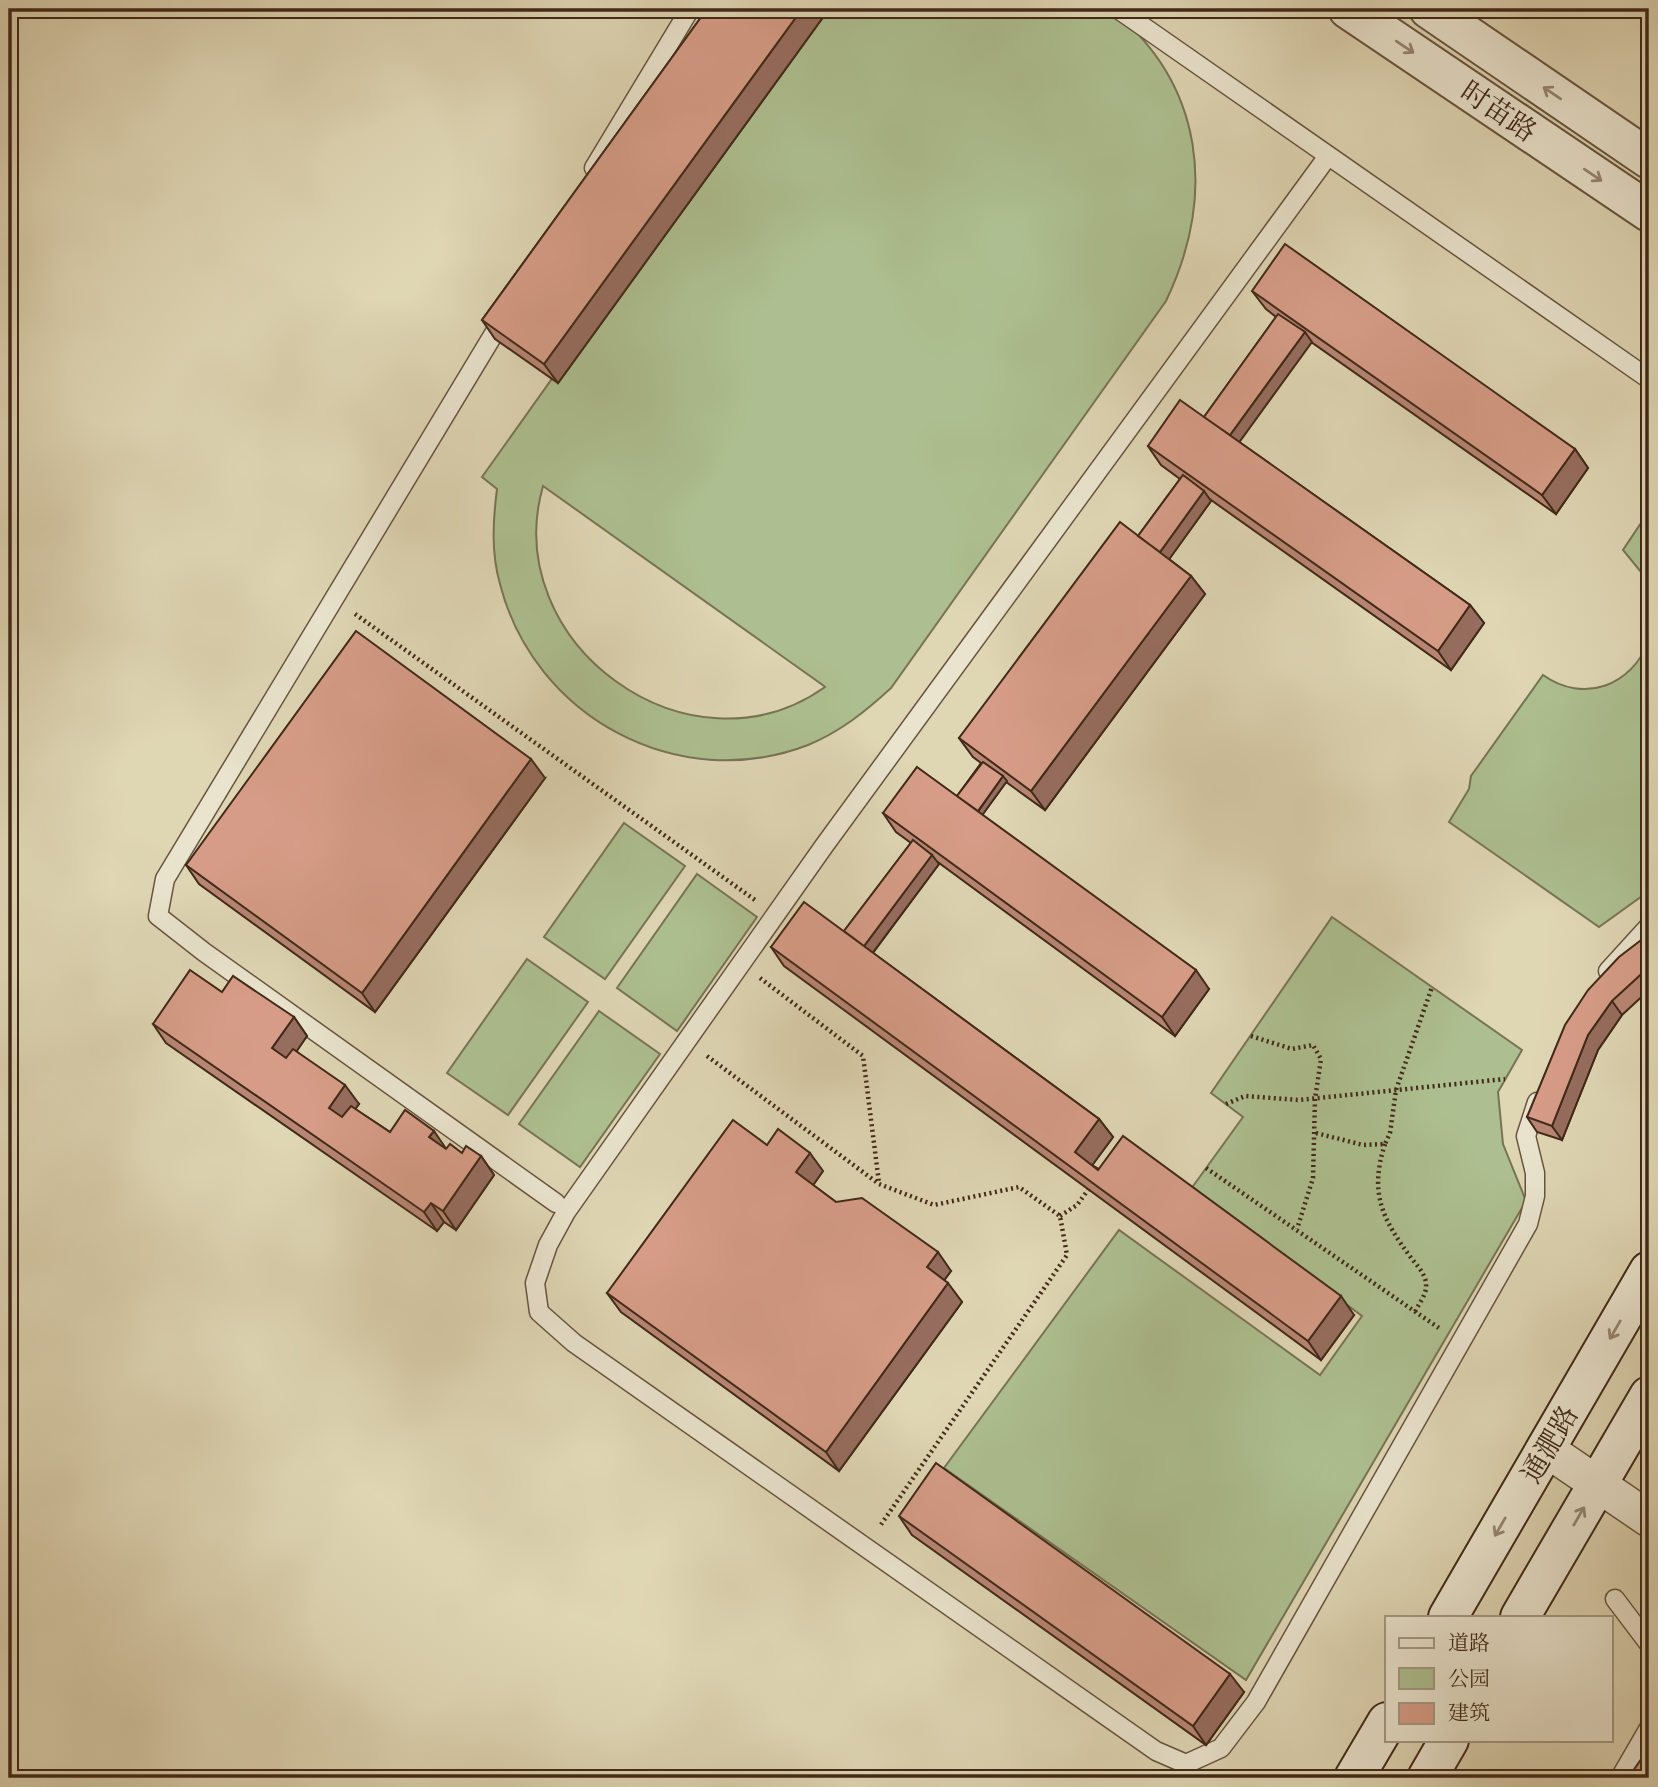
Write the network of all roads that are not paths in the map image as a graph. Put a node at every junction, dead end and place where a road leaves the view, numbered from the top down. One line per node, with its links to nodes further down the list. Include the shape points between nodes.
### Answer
1 (690, 9): 7 (lane)
2 (1118, 9): 5 (lane)
3 (1348, 9): 8 (main road, 时苗路, one-way to 8)
4 (1429, 9): 6 (main road, 时苗路, one-way to 4)
5 (1328, 156): 10 (lane); 13 (lane, via 566,1212 535,1283 539,1312 574,1343 1156,1751 1186,1764 1221,1748 1256,1702 1528,1224 1535,1173 1526,1136)
6 (1649, 159)
7 (583, 186)
8 (1649, 212)
9 (512, 304): 14 (lane, via 165,879 158,916)
10 (1649, 379)
11 (1649, 926): 12 (lane)
12 (1595, 986)
13 (1541, 1088)
14 (556, 1203)
15 (1649, 1271): 17 (main road, 通淝路, one-way to 17)
16 (1649, 1396): 18 (main road)
17 (1546, 1449): 18 (street); 21 (main road, 通淝路, one-way to 21)
18 (1598, 1483): 19 (street); 22 (main road, one-way to 18)
19 (1649, 1519)
20 (1615, 1599): 23 (lane)
21 (1449, 1616)
22 (1521, 1616)
23 (1649, 1644)
24 (1385, 1725): 27 (main road)
25 (1649, 1728): 29 (lane)
26 (1448, 1742): 28 (main road)
27 (1354, 1778)
28 (1427, 1778)
29 (1620, 1778)

